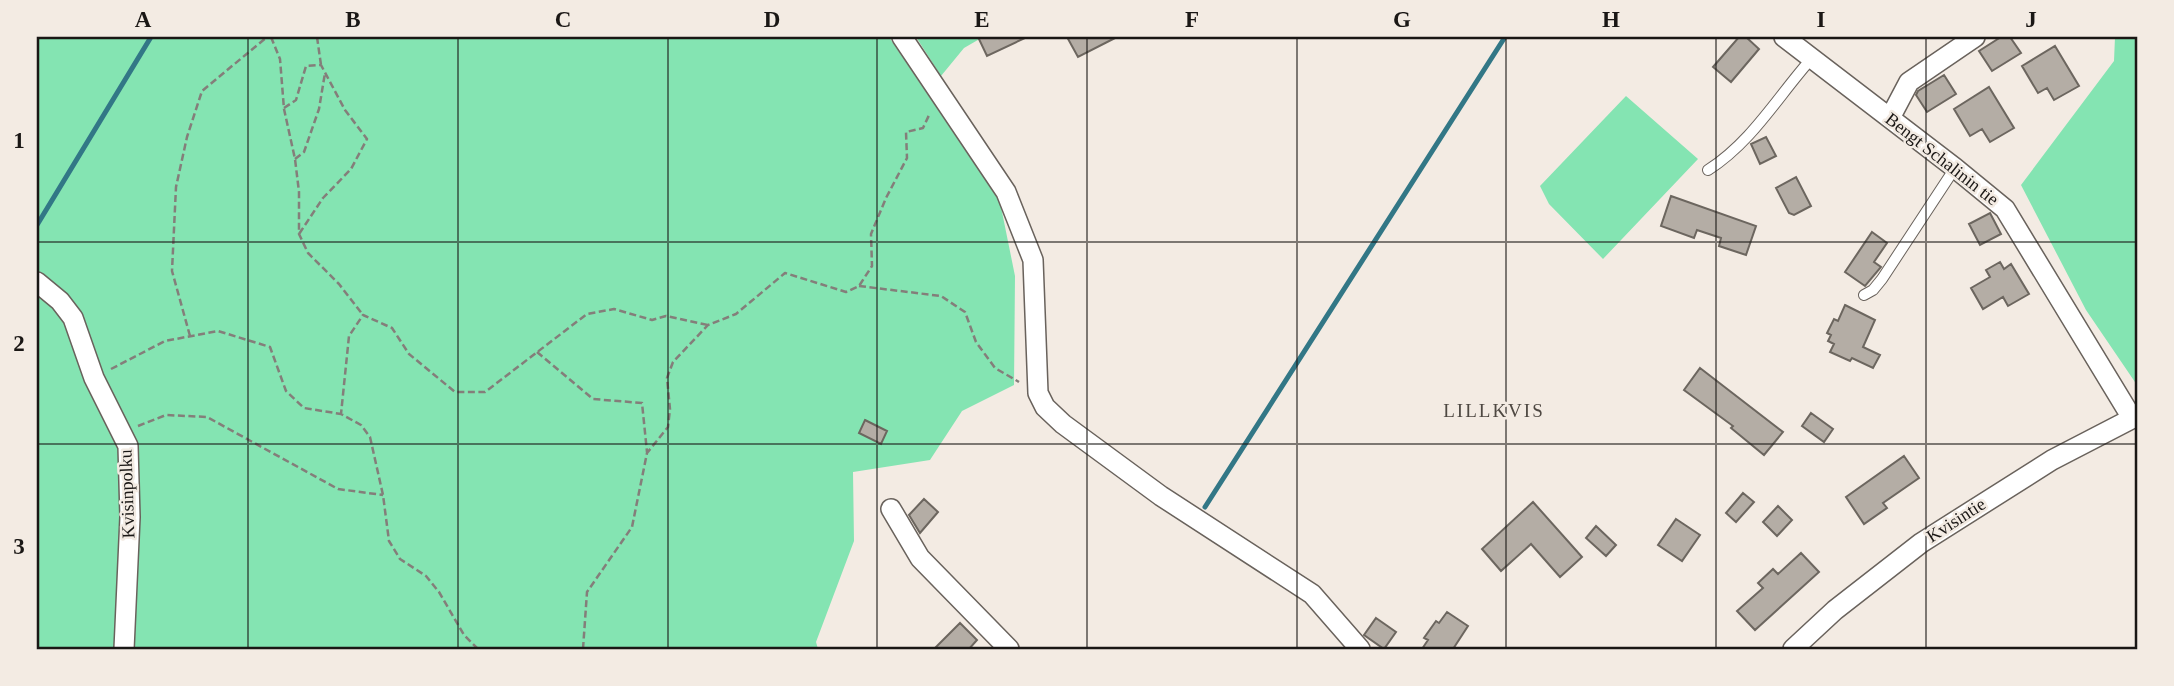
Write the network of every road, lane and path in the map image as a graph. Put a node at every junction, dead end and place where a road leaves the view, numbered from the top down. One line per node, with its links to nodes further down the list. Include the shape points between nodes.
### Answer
1 (269, 37): 10 (path, via 280,59); 21 (path, via 202,91 187,137 176,187 172,271)
2 (317, 37): 7 (path)
3 (902, 37): 9 (street)
4 (1784, 37): 6 (street, Bengt Schalinin tie)
5 (1975, 37): 11 (street, via 1909,82)
6 (1812, 58): 11 (street, Bengt Schalinin tie); 14 (lane, via 1742,143)
7 (321, 65): 8 (path); 10 (path, via 306,66 296,100)
8 (325, 73): 12 (path, via 308,141); 15 (path, via 367,139 351,169 323,198)
9 (938, 93): 17 (path, via 923,128 906,132 907,158 871,234 872,267); 24 (street, via 1006,192 1033,260)
10 (284, 109): 12 (path)
11 (1890, 118): 13 (street, Bengt Schalinin tie)
12 (295, 159): 15 (path)
13 (1955, 168): 18 (lane, via 1882,279); 26 (street, Bengt Schalinin tie, via 2005,209)
14 (1708, 170)
15 (299, 234): 19 (path, via 308,253)
16 (37, 282): 23 (street, Kvisinpolku, via 73,318)
17 (859, 286): 20 (path, via 846,292 785,273 736,314); 24 (path, via 941,296 965,312 976,342 995,368)
18 (1864, 295)
19 (363, 315): 22 (path, via 392,328 409,354 455,392 485,392); 25 (path, via 349,336)
20 (708, 325): 22 (path, via 666,316 652,320 614,309 587,314); 28 (path, via 673,362 667,378 668,427)
21 (190, 337): 23 (path, via 165,341); 25 (path, via 218,331 270,348 286,391 304,408)
22 (537, 352): 28 (path, via 593,399 642,403)
23 (94, 378): 27 (street, Kvisinpolku)
24 (1038, 393): 35 (street, via 1063,424 1139,480 1312,594)
25 (341, 414): 29 (path, via 361,425 370,437)
26 (2135, 417): 36 (street, Kvisintie, via 2052,460 1921,542)
27 (122, 433): 29 (path, via 166,415 207,417 338,489); 31 (street, Kvisinpolku, via 128,446 130,517)
28 (647, 453): 33 (path, via 632,527 587,592)
29 (383, 495): 32 (path, via 389,541 400,559 426,576)
30 (891, 509): 34 (street, via 920,558)
31 (124, 649)
32 (478, 649)
33 (583, 649)
34 (1009, 649)
35 (1360, 649)
36 (1793, 649)

